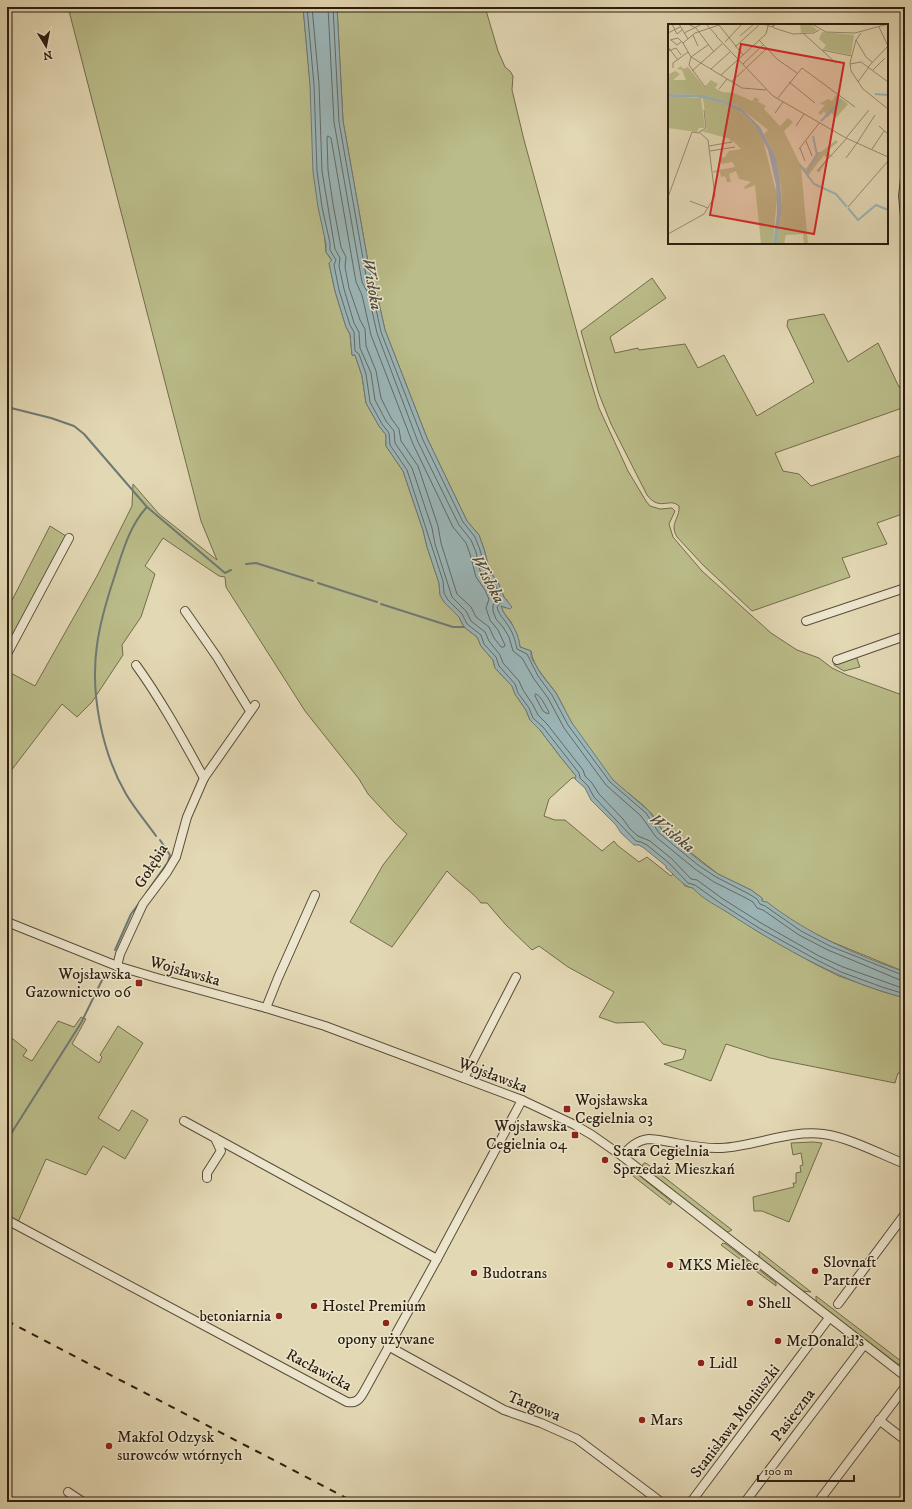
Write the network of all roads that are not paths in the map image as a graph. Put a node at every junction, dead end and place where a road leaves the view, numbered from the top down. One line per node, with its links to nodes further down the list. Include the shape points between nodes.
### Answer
1 (905, 180): 2 (street)
2 (905, 216)
3 (69, 538): 8 (street)
4 (905, 588): 6 (street)
5 (185, 611): 11 (street, Gołębia, via 252,708)
6 (806, 621)
7 (905, 636): 9 (street)
8 (7, 654)
9 (837, 660)
10 (136, 665): 11 (street, via 154,690)
11 (204, 778): 14 (street, Gołębia, via 187,817 176,857 143,904)
12 (315, 895): 16 (street)
13 (7, 922): 14 (street, Wojsławska)
14 (117, 966): 16 (street, Wojsławska)
15 (516, 977): 17 (street)
16 (266, 1008): 17 (street, Wojsławska, via 325,1026)
17 (464, 1078): 18 (street, Wojsławska)
18 (522, 1100): 21 (street, Wojsławska, via 576,1125); 26 (street, Racławicka)
19 (184, 1121): 20 (street)
20 (214, 1138): 23 (street, via 220,1151); 26 (street)
21 (622, 1156): 22 (street, via 637,1142 650,1139 694,1147 721,1148 816,1133 834,1136); 28 (street, Wojsławska)
22 (905, 1164)
23 (206, 1178)
24 (905, 1214): 27 (street)
25 (7, 1220): 30 (street, Racławicka, via 347,1402 354,1402 360,1398)
26 (437, 1259): 30 (street, Racławicka)
27 (838, 1304)
28 (829, 1318): 29 (street, Wojsławska); 38 (street, Stanisława Moniuszki)
29 (864, 1345): 31 (street, Wojsławska); 39 (street, Pasieczna)
30 (388, 1346): 37 (street, Targowa, via 504,1410 577,1439)
31 (905, 1376)
32 (905, 1386): 33 (street)
33 (879, 1420): 34 (street); 40 (street)
34 (905, 1440)
35 (68, 1492): 36 (street)
36 (83, 1502)
37 (661, 1502)
38 (692, 1502)
39 (745, 1502)
40 (818, 1502)

